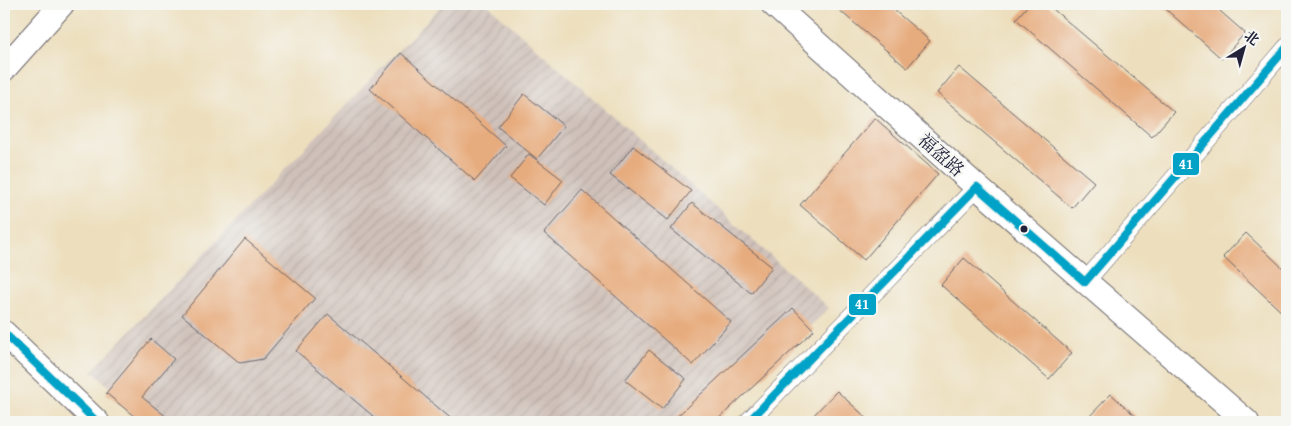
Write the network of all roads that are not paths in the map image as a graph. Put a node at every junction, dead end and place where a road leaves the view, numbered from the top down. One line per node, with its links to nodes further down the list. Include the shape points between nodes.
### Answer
1 (62, 4): 4 (street)
2 (773, 4): 5 (street, 福盈路)
3 (1287, 47): 6 (street)
4 (4, 70)
5 (977, 187): 6 (street, 福盈路); 9 (street)
6 (1085, 282): 10 (street, 福盈路)
7 (4, 333): 8 (street)
8 (97, 422)
9 (748, 422)
10 (1248, 422)

